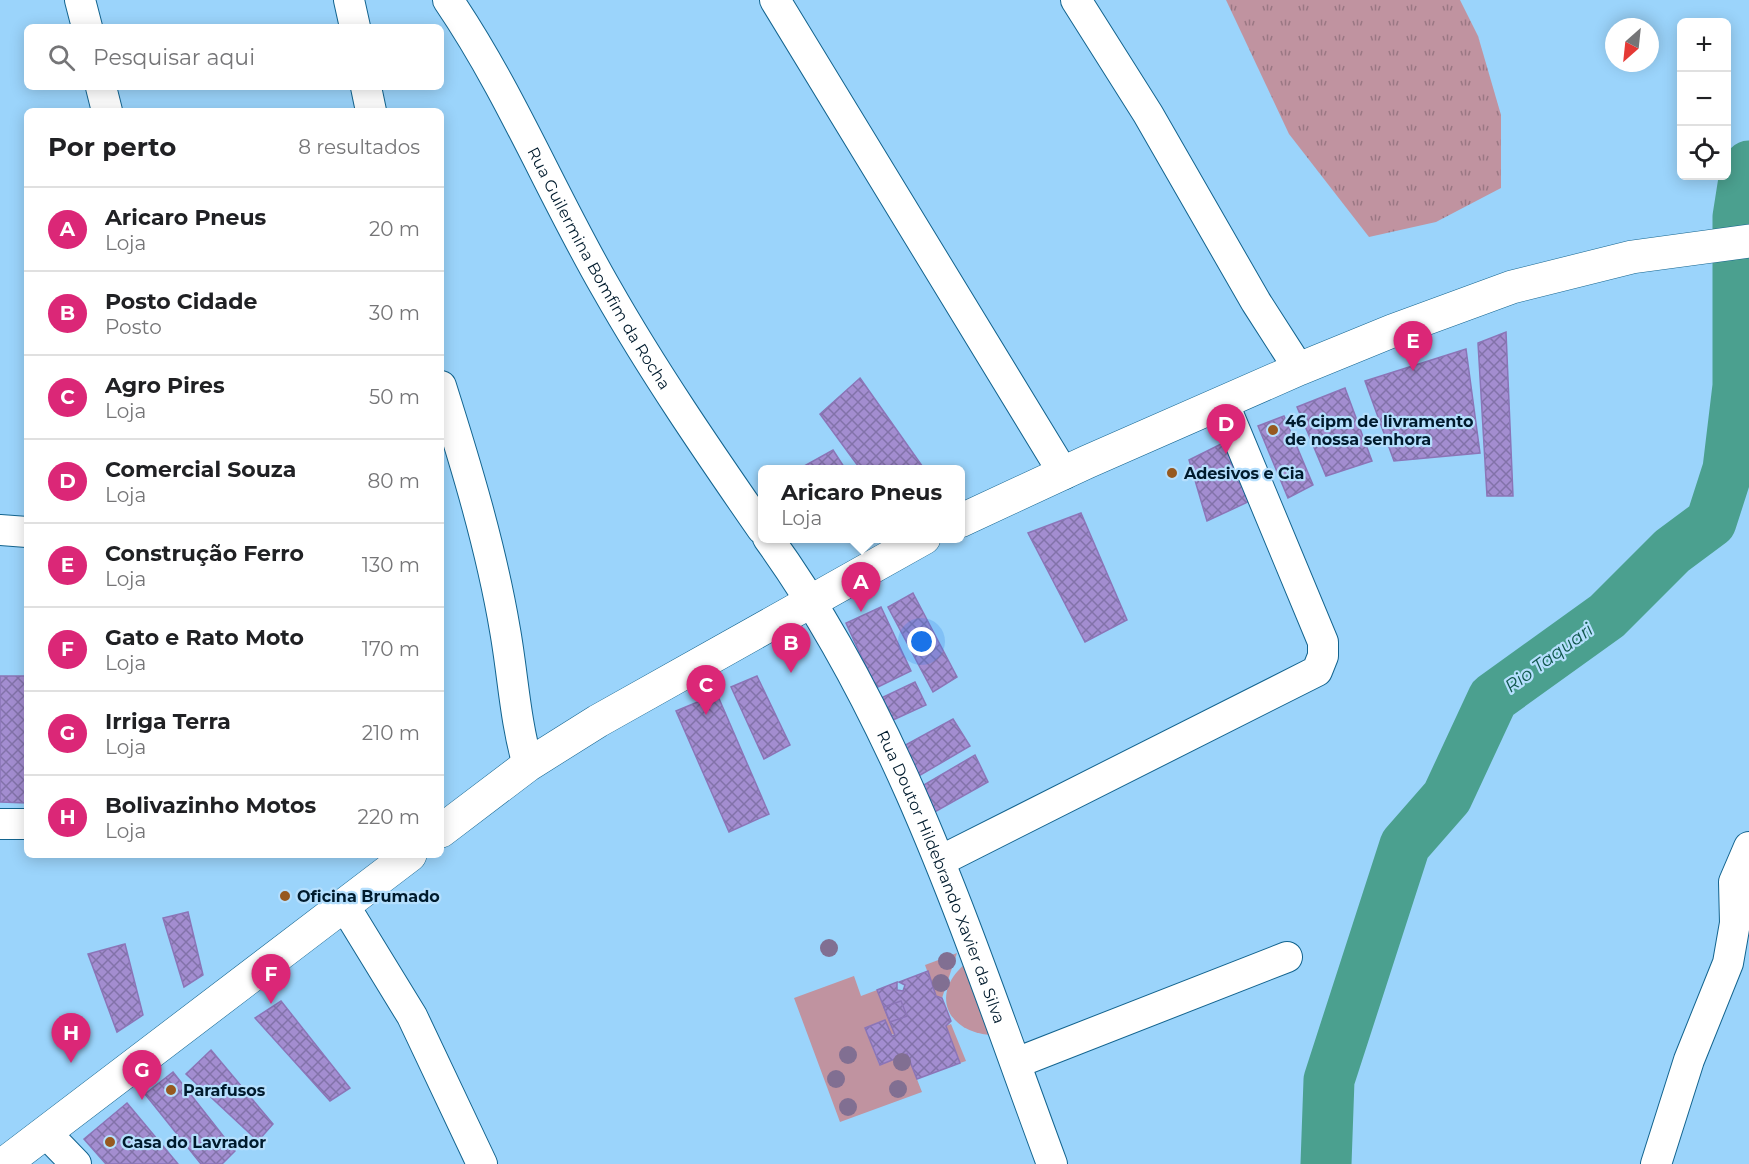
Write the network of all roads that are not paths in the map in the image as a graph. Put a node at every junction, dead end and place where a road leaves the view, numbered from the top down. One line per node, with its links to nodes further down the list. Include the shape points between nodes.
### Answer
1 (80, 0): 6 (street)
2 (349, 0): 7 (street)
3 (448, 0): 18 (street, Rua Guilermina Bomfim da Rocha, via 514,111 605,288)
4 (775, 0): 16 (street)
5 (1076, 0): 13 (street)
6 (86, 24)
7 (354, 24)
8 (102, 90): 10 (street)
9 (367, 90): 11 (street)
10 (106, 108)
11 (370, 108)
12 (1749, 241): 13 (main road, via 1622,259 1512,287)
13 (1299, 369): 15 (main road)
14 (444, 395): 24 (street, via 467,466 505,628 517,722)
15 (1224, 404): 16 (main road); 30 (street, via 1323,642 1317,671)
16 (1064, 474): 17 (main road)
17 (965, 519)
18 (758, 523)
19 (0, 530): 20 (street)
20 (24, 532)
21 (772, 543): 23 (street)
22 (915, 543): 23 (main road)
23 (812, 600): 24 (main road); 30 (street, Rua Doutor Hildebrando Xavier da Silva, via 907,782)
24 (528, 765): 27 (main road)
25 (0, 824): 26 (street)
26 (24, 824)
27 (444, 829)
28 (1749, 847): 39 (street, via 1734,882 1735,923 1728,963 1689,1060)
29 (406, 858): 31 (main road)
30 (940, 861): 33 (street, Rua Doutor Hildebrando Xavier da Silva)
31 (344, 905): 34 (main road); 37 (street, via 412,1016)
32 (1287, 957): 33 (street)
33 (1016, 1063): 38 (street, Rua Doutor Hildebrando Xavier da Silva)
34 (46, 1133): 35 (main road); 36 (street)
35 (4, 1164)
36 (76, 1164)
37 (482, 1164)
38 (1052, 1164)
39 (1656, 1164)

